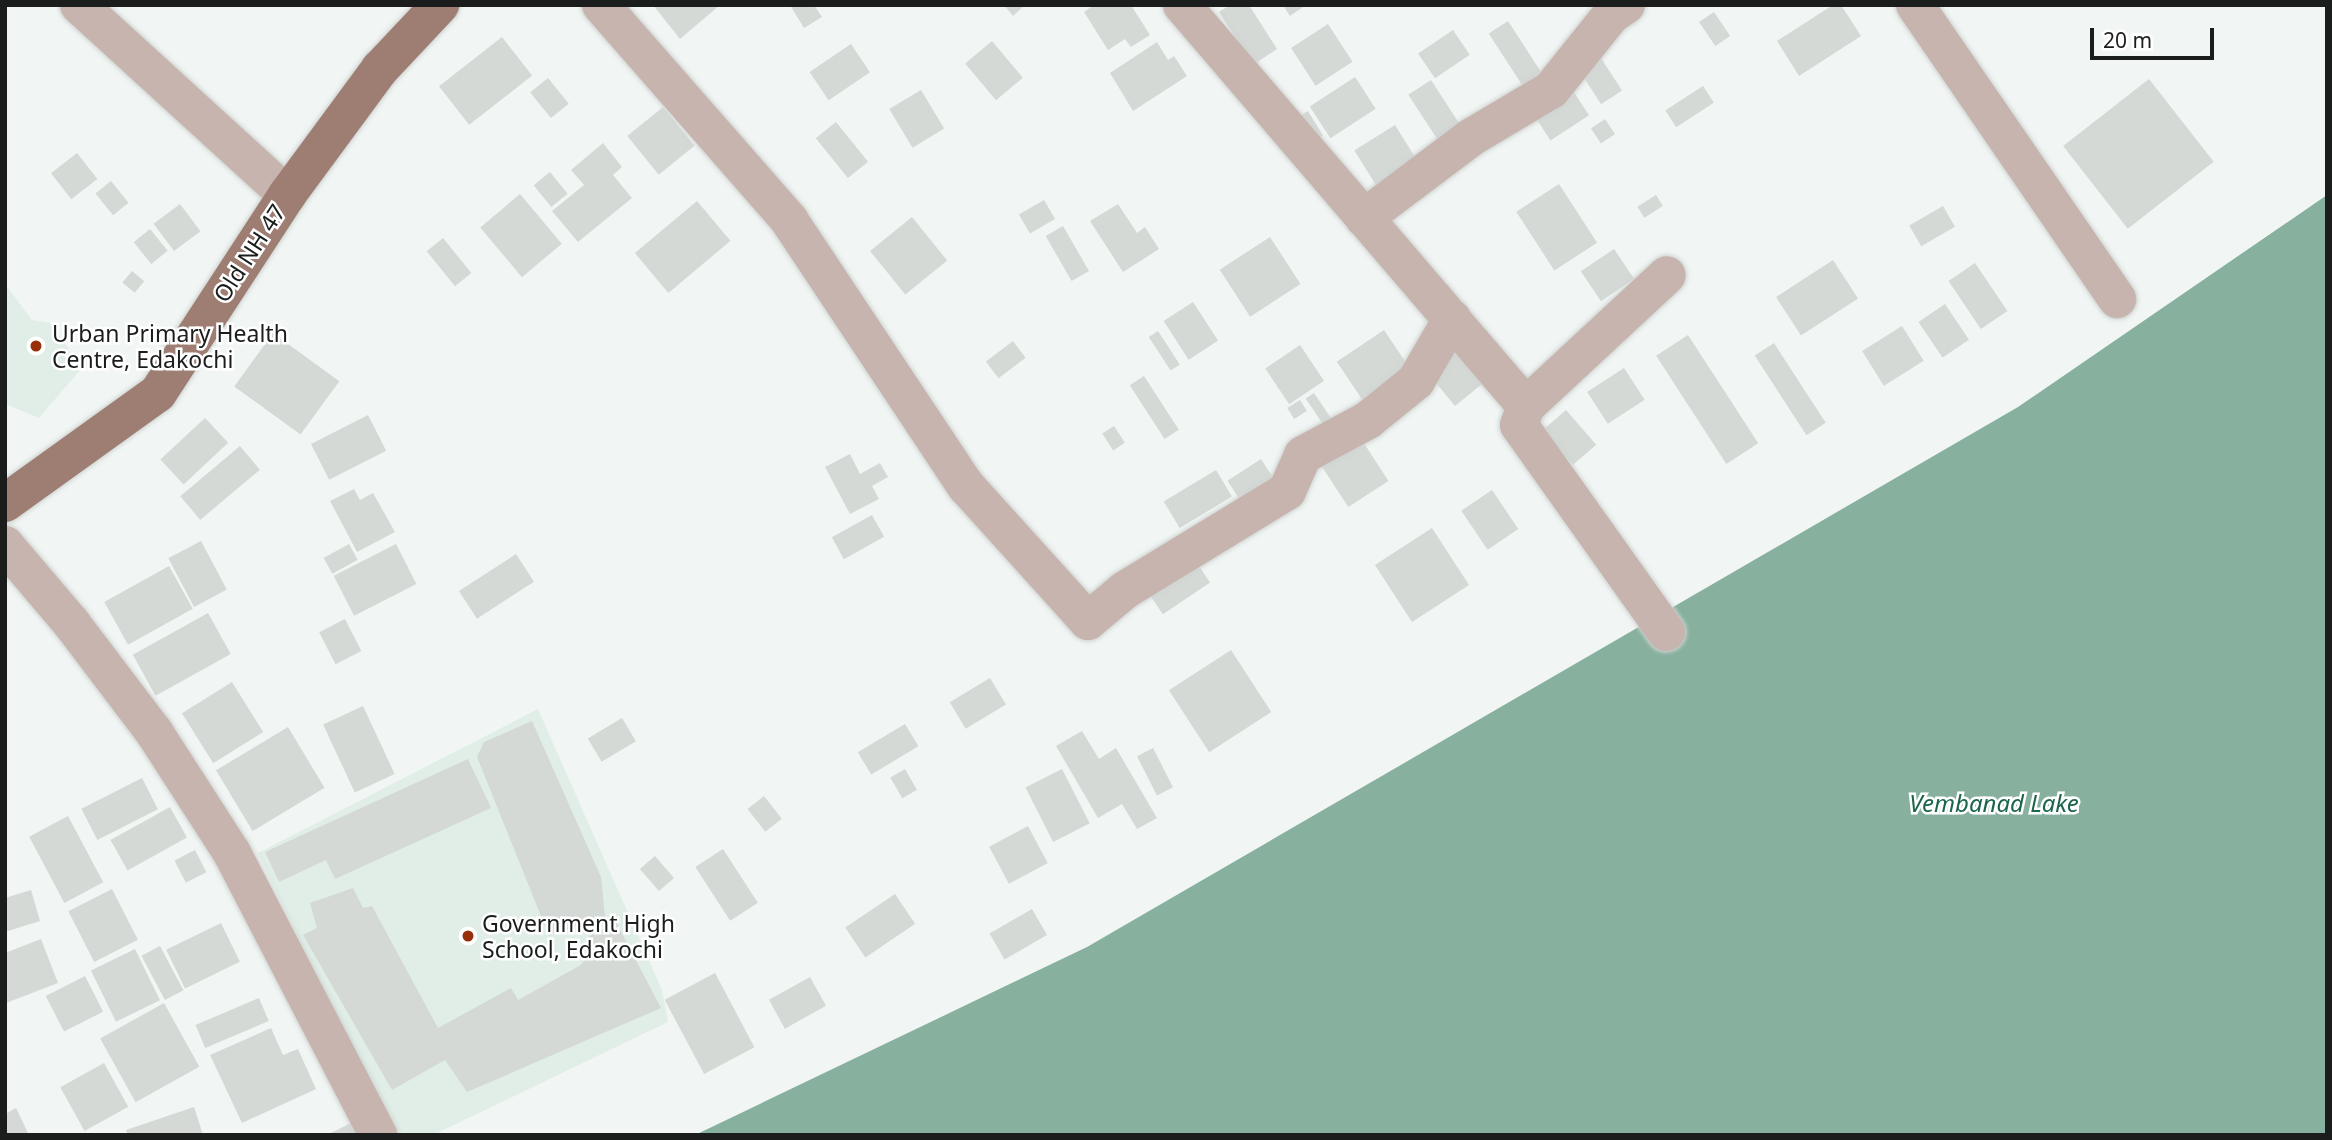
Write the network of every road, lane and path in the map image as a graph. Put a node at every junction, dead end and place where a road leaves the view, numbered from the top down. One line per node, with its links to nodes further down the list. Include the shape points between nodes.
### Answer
1 (79, 5): 7 (street)
2 (440, 5): 7 (main road, Old NH 47, via 380,69)
3 (601, 5): 11 (street, via 789,220 966,486 1088,621 1125,590 1287,491 1303,455 1368,420 1416,381)
4 (1182, 5): 8 (street)
5 (1626, 5): 8 (street, via 1611,15 1551,90 1470,138)
6 (1915, 5): 10 (street)
7 (287, 195): 13 (main road, Old NH 47, via 158,393)
8 (1364, 218): 11 (street)
9 (1668, 275): 12 (street)
10 (2117, 299)
11 (1452, 319): 12 (street)
12 (1526, 406): 15 (street, via 1519,425)
13 (5, 503)
14 (5, 545): 16 (street, via 154,732 232,853)
15 (1666, 632)
16 (378, 1135)

